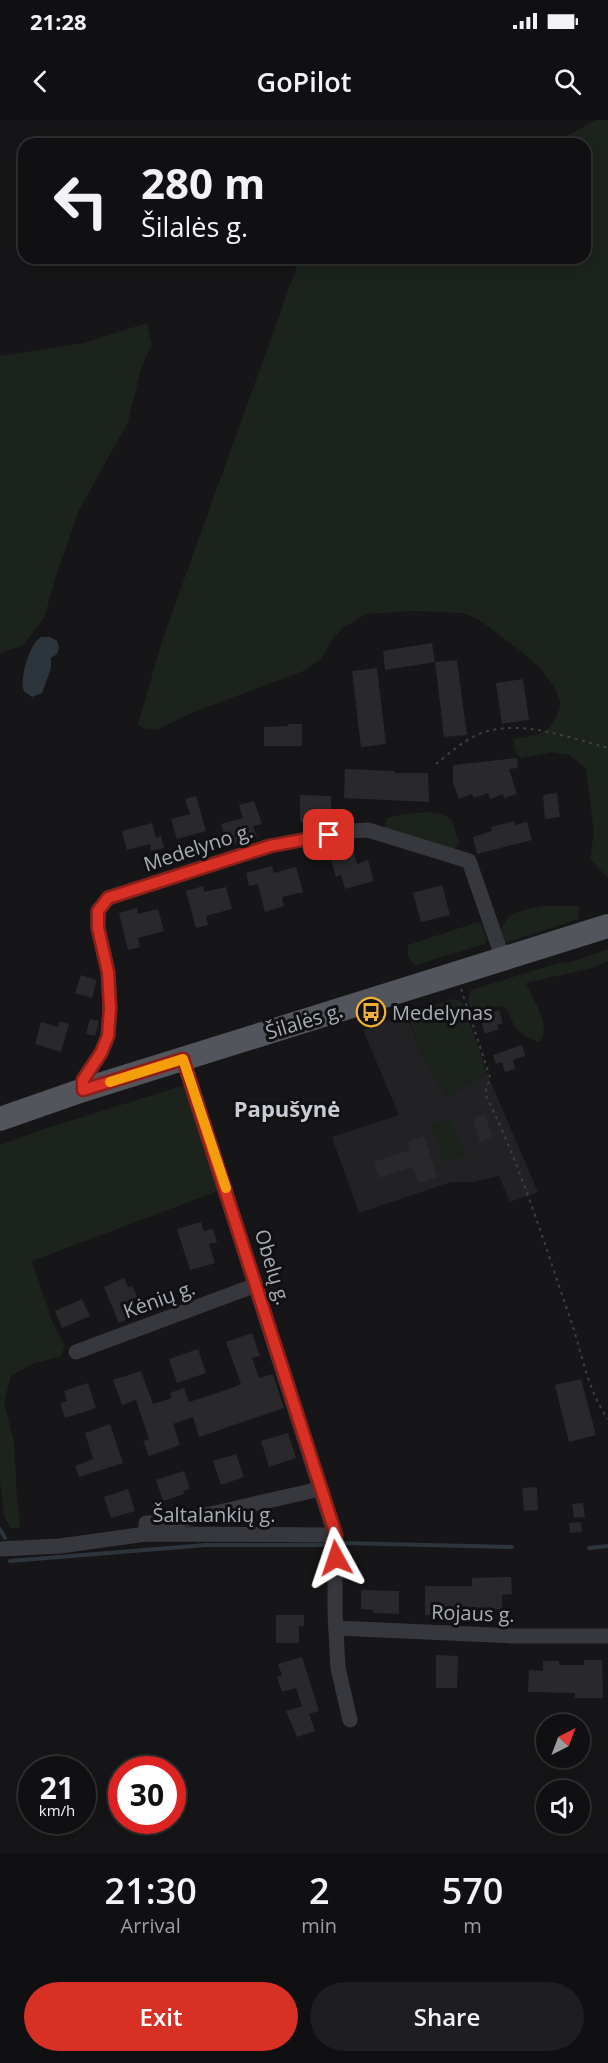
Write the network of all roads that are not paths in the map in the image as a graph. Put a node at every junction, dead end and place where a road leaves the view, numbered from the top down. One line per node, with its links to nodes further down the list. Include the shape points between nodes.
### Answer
1 (608, 926): 2 (main road, Šilalės g.)
2 (503, 959): 3 (main road, Šilalės g.); 4 (street, Medelyno g., via 469,861 368,830 270,846 108,898 98,911 108,972 108,1036 83,1080)
3 (183, 1059): 4 (main road, Šilalės g.); 6 (street, Obelų g.)
4 (83, 1090): 5 (main road, Šilalės g.)
5 (0, 1119)
6 (256, 1285): 7 (street, Kėnių g.); 8 (street, Obelų g.)
7 (76, 1352)
8 (320, 1489): 9 (street, via 206,1515 146,1523); 10 (street, Obelų g.)
9 (146, 1534): 10 (street, Šaltalankių g.); 11 (street, Šaltalankių g., via 60,1546)
10 (336, 1535): 12 (street)
11 (0, 1549)
12 (336, 1628): 13 (street, Rojaus g.); 14 (street, via 338,1668)
13 (608, 1636)
14 (350, 1720)

